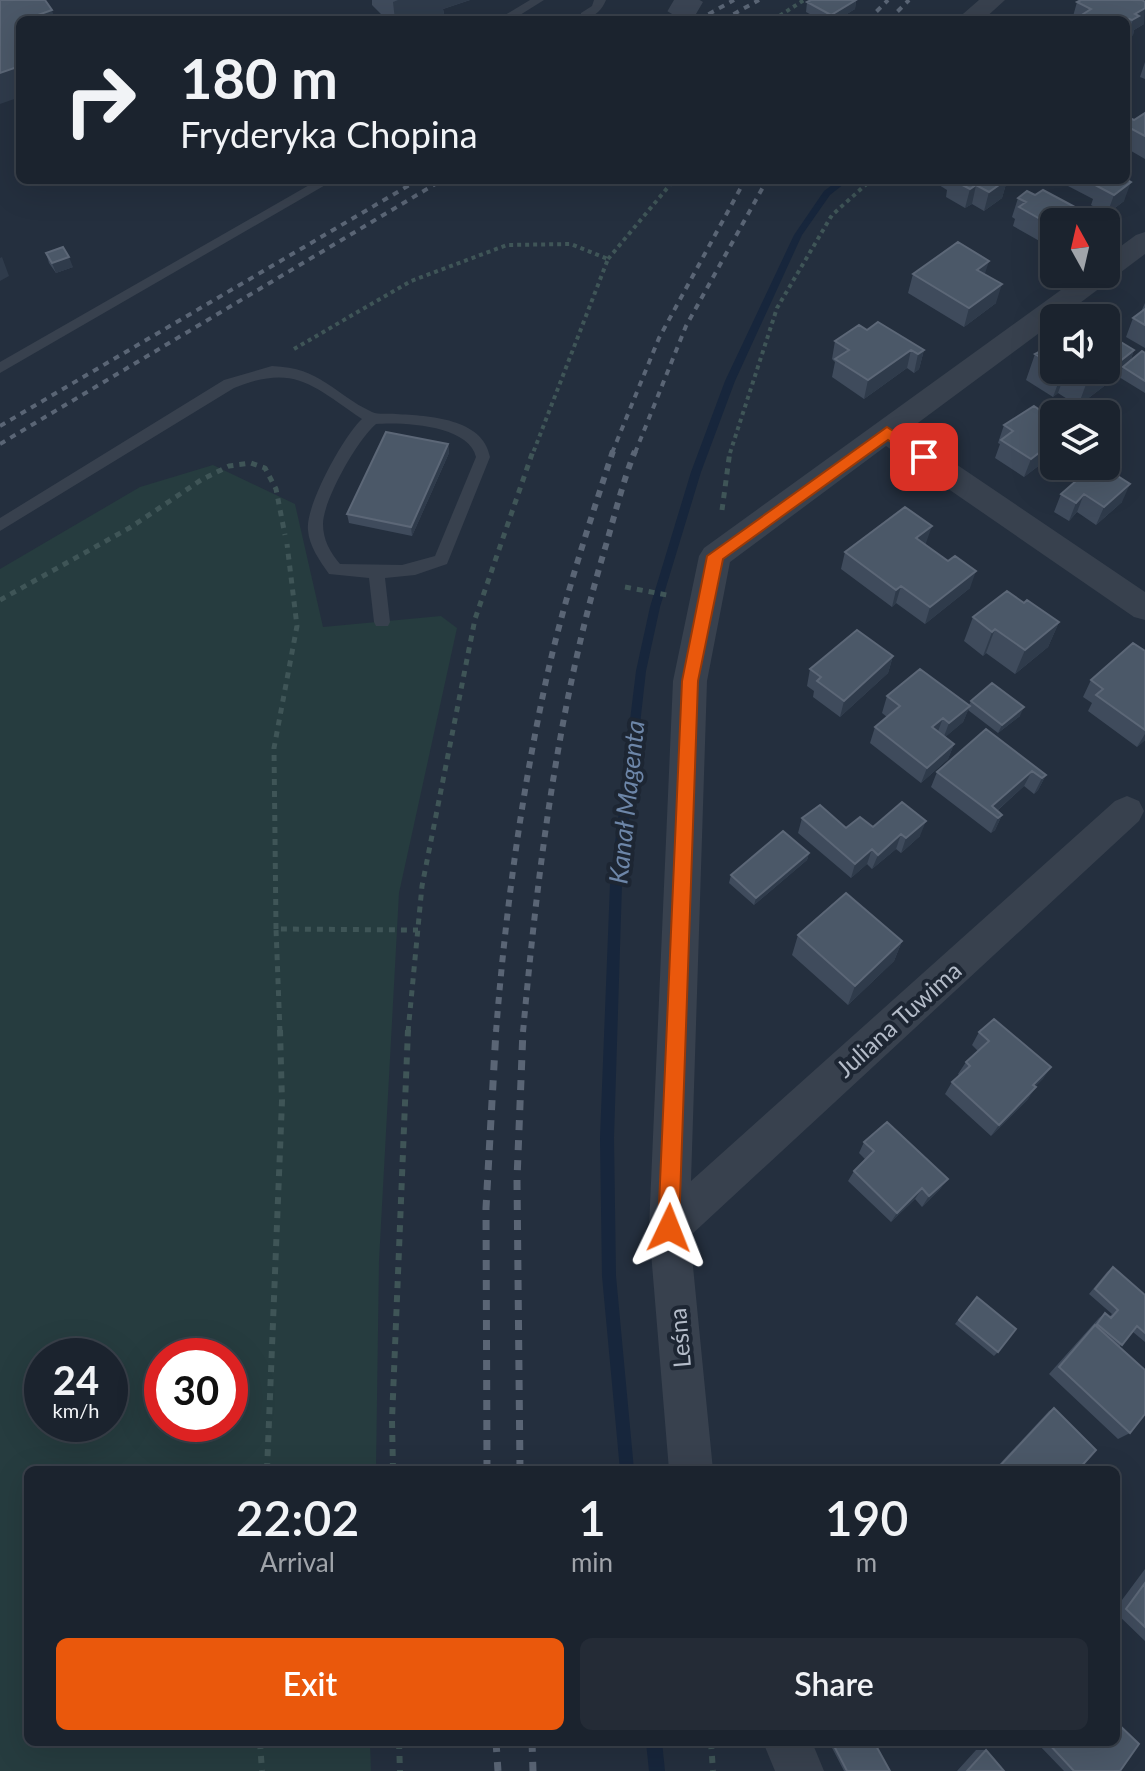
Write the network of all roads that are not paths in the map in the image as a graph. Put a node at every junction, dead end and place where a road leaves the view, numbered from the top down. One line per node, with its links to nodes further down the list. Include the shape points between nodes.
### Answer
1 (538, 0): 5 (lane)
2 (600, 0): 4 (lane)
3 (993, 0): 6 (street)
4 (585, 15)
5 (510, 16)
6 (973, 16)
7 (321, 184): 11 (lane)
8 (1145, 241): 9 (street)
9 (1120, 260)
10 (1082, 288): 13 (street)
11 (0, 368)
12 (372, 419): 14 (lane, via 327,385 279,370 255,371); 15 (lane, via 358,431 313,523 320,552 335,570); 15 (lane, via 385,417 471,436 482,447 483,457 441,560 419,570)
13 (887, 432): 16 (street); 19 (street, Leśna, via 715,556 690,681)
14 (0, 525)
15 (376, 573): 17 (lane)
16 (1145, 608)
17 (382, 622)
18 (1127, 811): 19 (street, Juliana Tuwima)
19 (669, 1228): 20 (street, Leśna)
20 (691, 1466)
21 (789, 1746): 22 (street)
22 (800, 1771)

